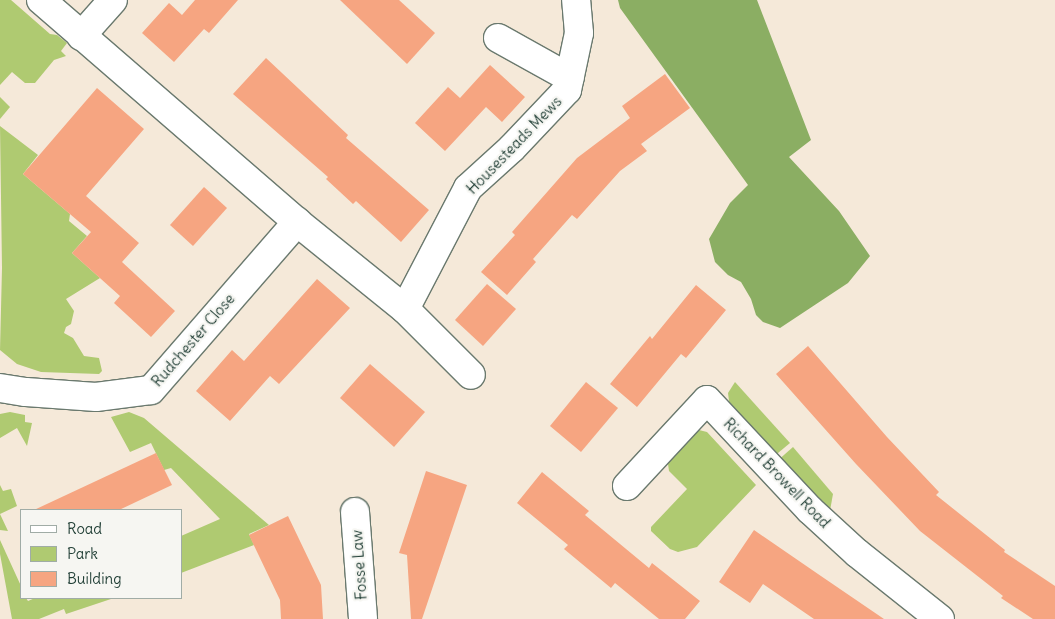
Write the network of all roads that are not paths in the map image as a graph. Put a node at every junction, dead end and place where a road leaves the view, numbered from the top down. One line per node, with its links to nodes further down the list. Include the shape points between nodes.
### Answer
1 (40, 0): 4 (street)
2 (112, 0): 4 (street)
3 (576, 0): 6 (street, Housesteads Mews, via 579,33)
4 (81, 36): 7 (street)
5 (498, 38): 6 (street)
6 (570, 78): 8 (street, Housesteads Mews, via 567,90 512,148 468,188)
7 (297, 222): 8 (street); 10 (street, Rudchester Close, via 151,390 96,397)
8 (405, 309): 9 (street)
9 (471, 375)
10 (0, 388)
11 (627, 486): 14 (street, Richard Browell Road, via 707,400 810,510 857,553)
12 (355, 512): 13 (street, Fosse Law)
13 (363, 619)
14 (940, 619)

